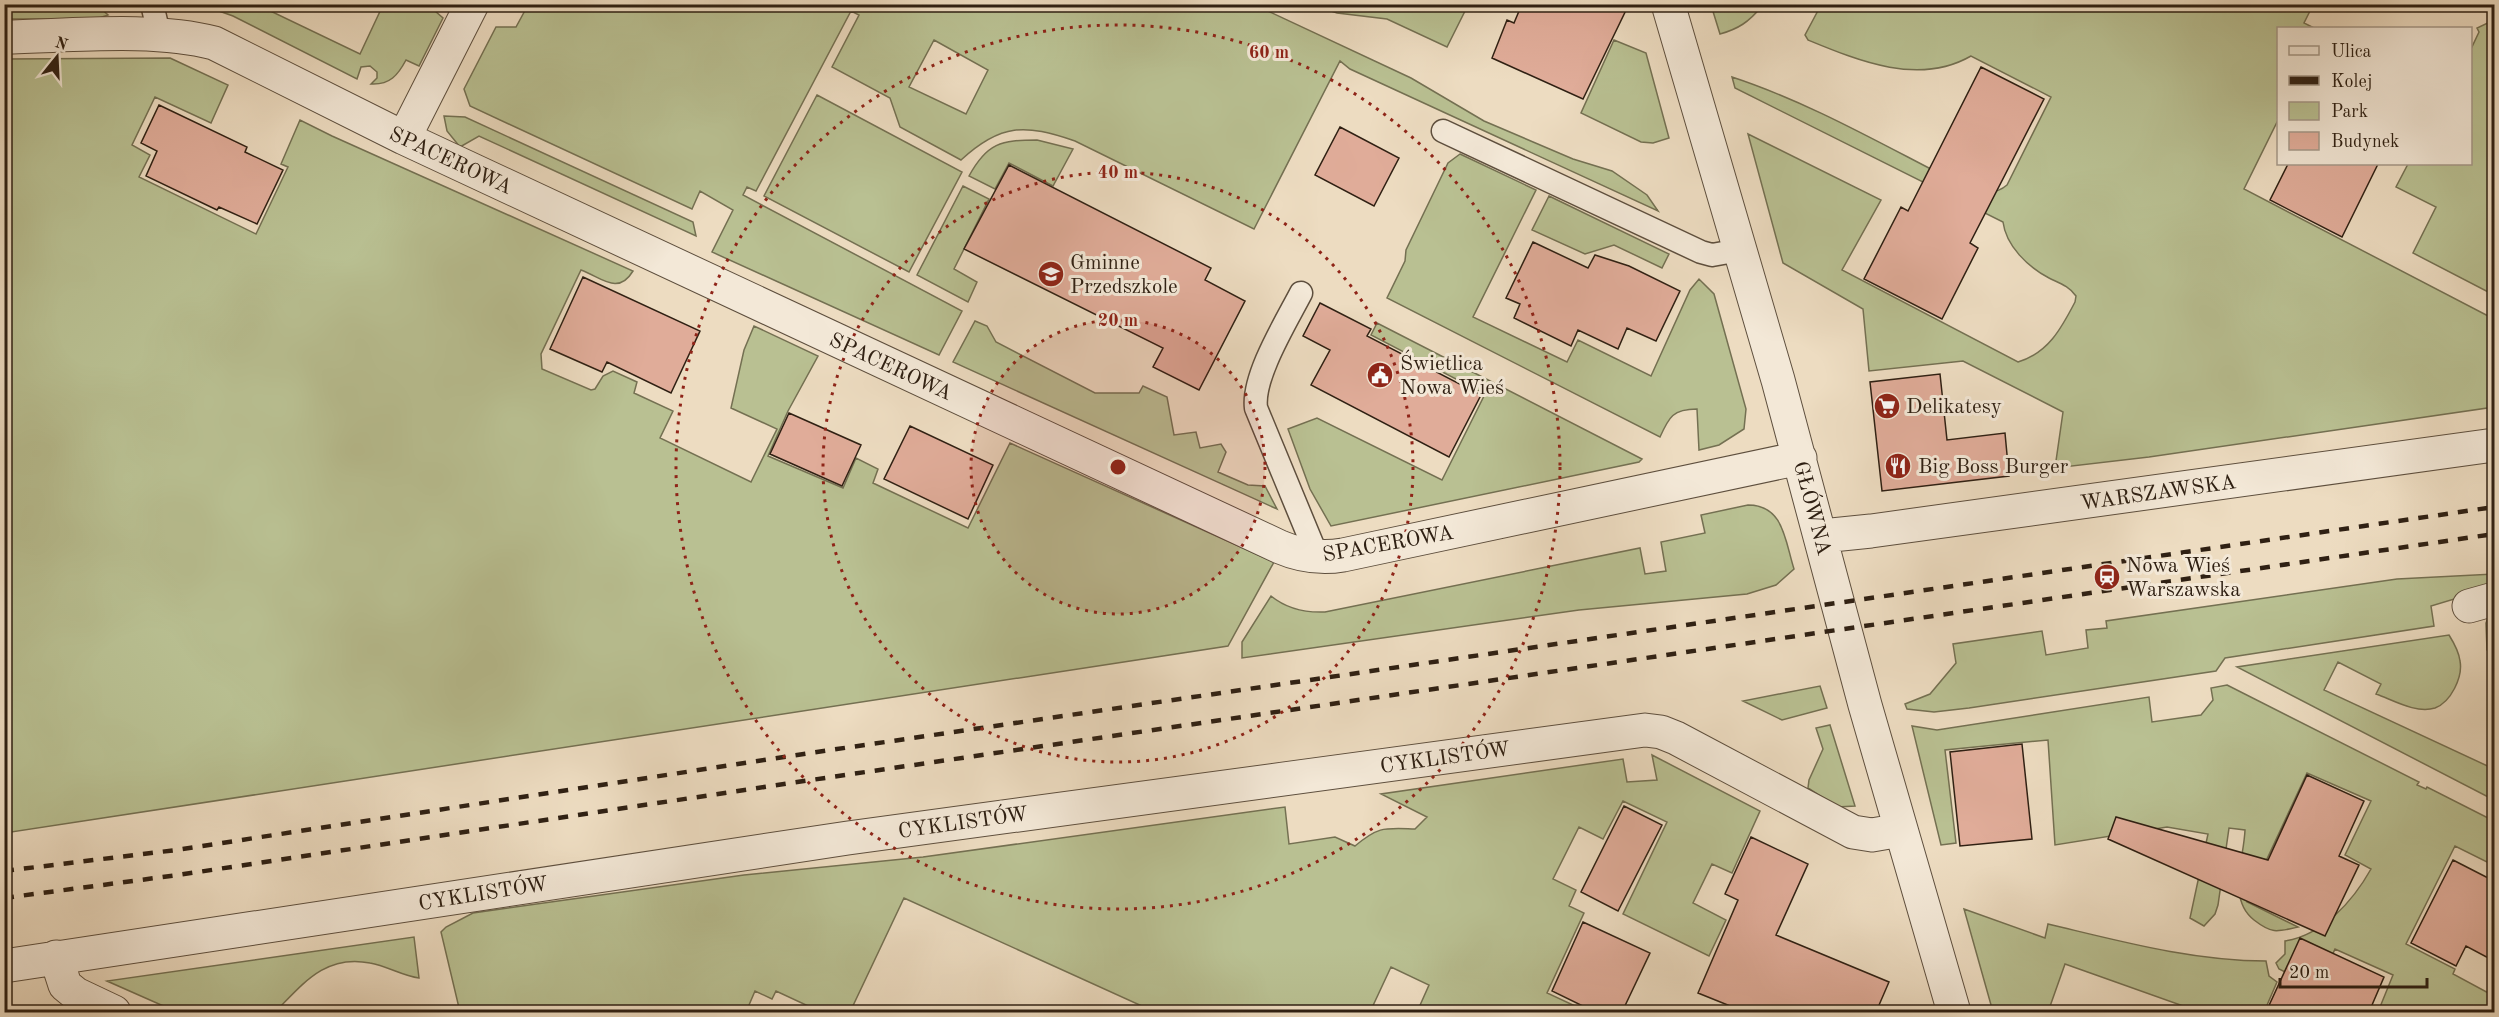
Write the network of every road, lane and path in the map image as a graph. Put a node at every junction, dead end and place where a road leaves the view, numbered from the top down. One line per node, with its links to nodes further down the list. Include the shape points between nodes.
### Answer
1 (472, 4): 6 (street)
2 (1668, 4): 7 (street, GŁÓWNA)
3 (155, 19): 4 (street, SPACEROWA); 6 (street, SPACEROWA, via 187,37 214,43)
4 (4, 37)
5 (1443, 131): 7 (lane, via 1701,252 1712,255)
6 (404, 138): 12 (street, SPACEROWA, via 1280,547)
7 (1740, 250): 10 (street, GŁÓWNA)
8 (1301, 293): 12 (lane, via 1260,376 1255,399)
9 (2494, 446): 11 (street, WARSZAWSKA)
10 (1800, 458): 11 (street, GŁÓWNA); 12 (street, SPACEROWA)
11 (1821, 536): 13 (street, GŁÓWNA)
12 (1318, 558)
13 (1901, 830): 14 (street, CYKLISTÓW, via 1872,835 1852,832 1676,738 1645,730 848,838); 17 (street, GŁÓWNA)
14 (56, 957): 15 (street, CYKLISTÓW); 16 (street, via 65,985)
15 (4, 966)
16 (114, 1012)
17 (1954, 1012)

